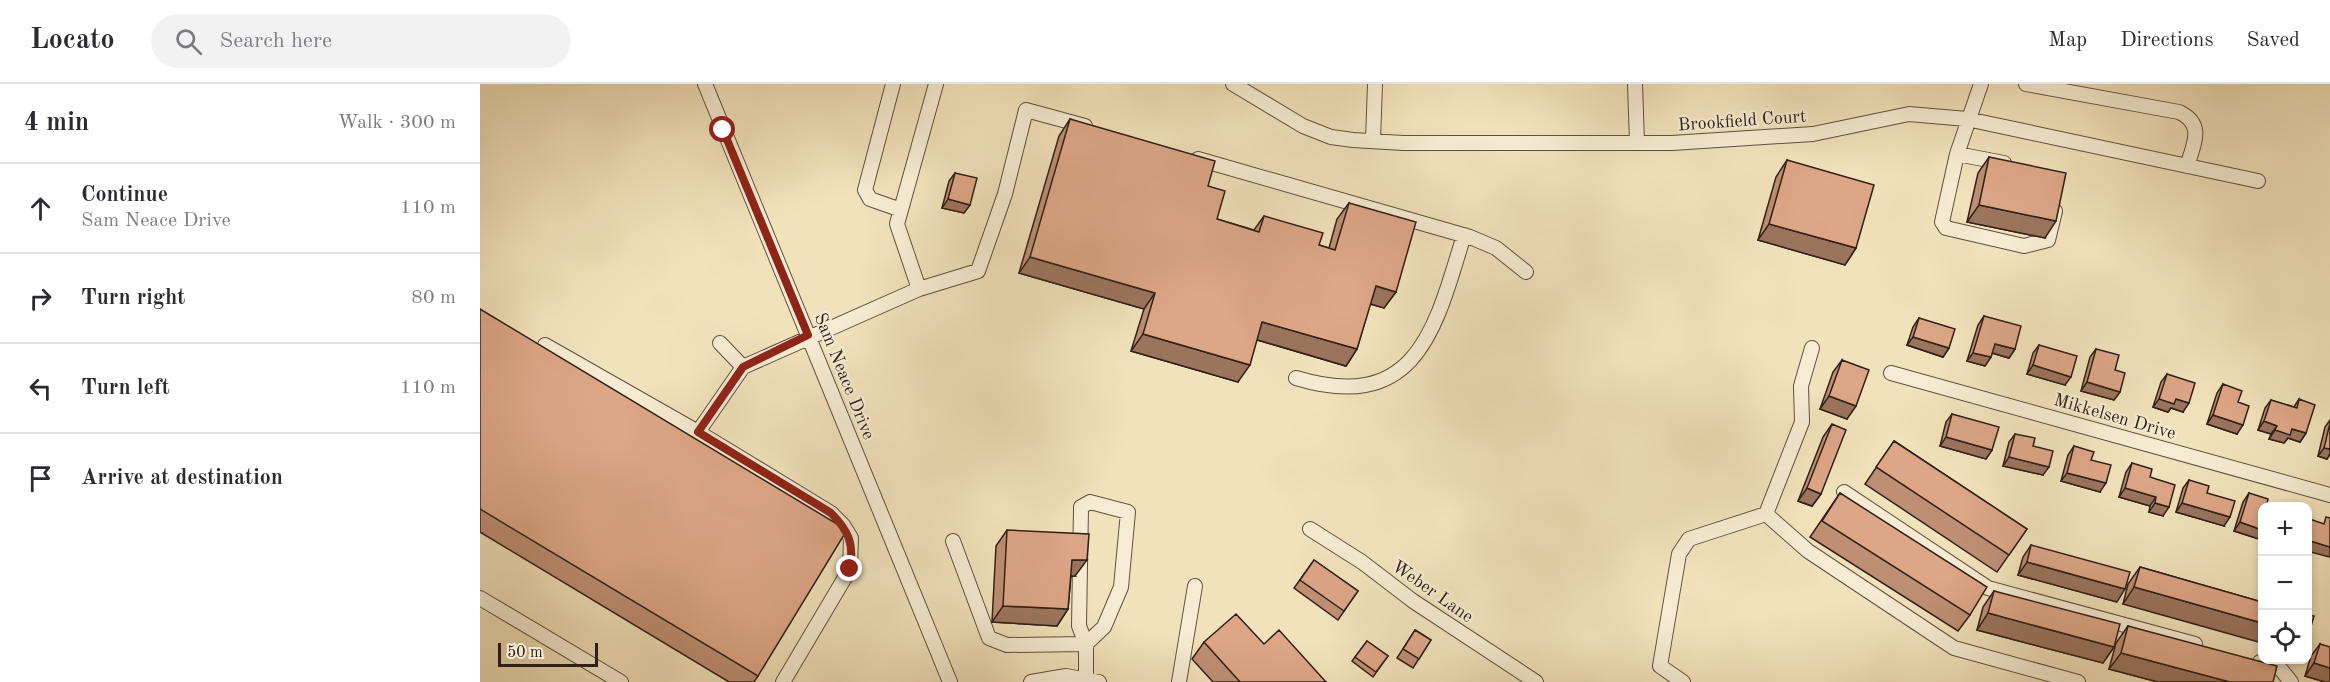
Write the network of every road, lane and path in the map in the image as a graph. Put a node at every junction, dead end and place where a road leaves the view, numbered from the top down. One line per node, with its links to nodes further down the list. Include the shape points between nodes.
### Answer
1 (705, 84): 23 (street, Sam Neace Drive)
2 (893, 84): 19 (street, via 865,190 870,199)
3 (936, 84): 19 (street)
4 (1233, 84): 11 (street, Brookfield Court, via 1303,126 1331,137)
5 (1375, 84): 11 (street)
6 (1635, 84): 12 (street)
7 (1981, 84): 9 (street)
8 (2026, 84): 15 (street, via 2189,117 2196,138)
9 (1967, 119): 12 (street, Brookfield Court, via 1909,114 1813,134); 13 (street); 15 (street, Brookfield Court)
10 (1095, 129): 22 (street, via 1026,110 1005,194 978,271)
11 (1374, 141): 12 (street, Brookfield Court)
12 (1637, 143)
13 (1958, 154): 16 (street); 18 (street, via 1942,214 1946,228 2024,246 2041,242 2048,240)
14 (1187, 156): 20 (street)
15 (2187, 165): 17 (street, Brookfield Court)
16 (2021, 167)
17 (2258, 181)
18 (2058, 198)
19 (901, 210): 22 (street, via 899,233)
20 (1464, 235): 21 (street, via 1496,248); 29 (street, via 1439,317 1410,362 1370,383 1329,386)
21 (1526, 272)
22 (919, 289): 23 (street)
23 (808, 335): 27 (street); 44 (street, Sam Neace Drive)
24 (720, 343): 27 (street)
25 (545, 345): 30 (street)
26 (1812, 348): 33 (street, via 1801,386 1802,422)
27 (743, 367): 30 (street)
28 (1891, 373): 32 (street, Mikkelsen Drive)
29 (1296, 378)
30 (698, 432): 43 (street, via 831,513 851,538 850,569)
31 (1844, 492): 39 (street, via 1988,588)
32 (2330, 495)
33 (1766, 514): 48 (street, via 1689,539 1678,554 1660,666); 49 (street, via 1808,551 1954,648)
34 (1310, 529): 47 (street, Weber Lane)
35 (952, 541): 38 (street, via 988,638 1007,645)
36 (1195, 586): 46 (street)
37 (480, 598): 42 (street)
38 (1086, 644): 38 (street, via 1079,626 1081,507 1090,502 1128,512 1121,587 1104,627); 41 (street)
39 (2212, 649)
40 (2245, 658): 50 (street, via 2279,668)
41 (1093, 680): 45 (street, via 1066,676)
42 (621, 682)
43 (783, 682)
44 (950, 682)
45 (1030, 682)
46 (1179, 682)
47 (1536, 682)
48 (1683, 682)
49 (2078, 682)
50 (2291, 682)

